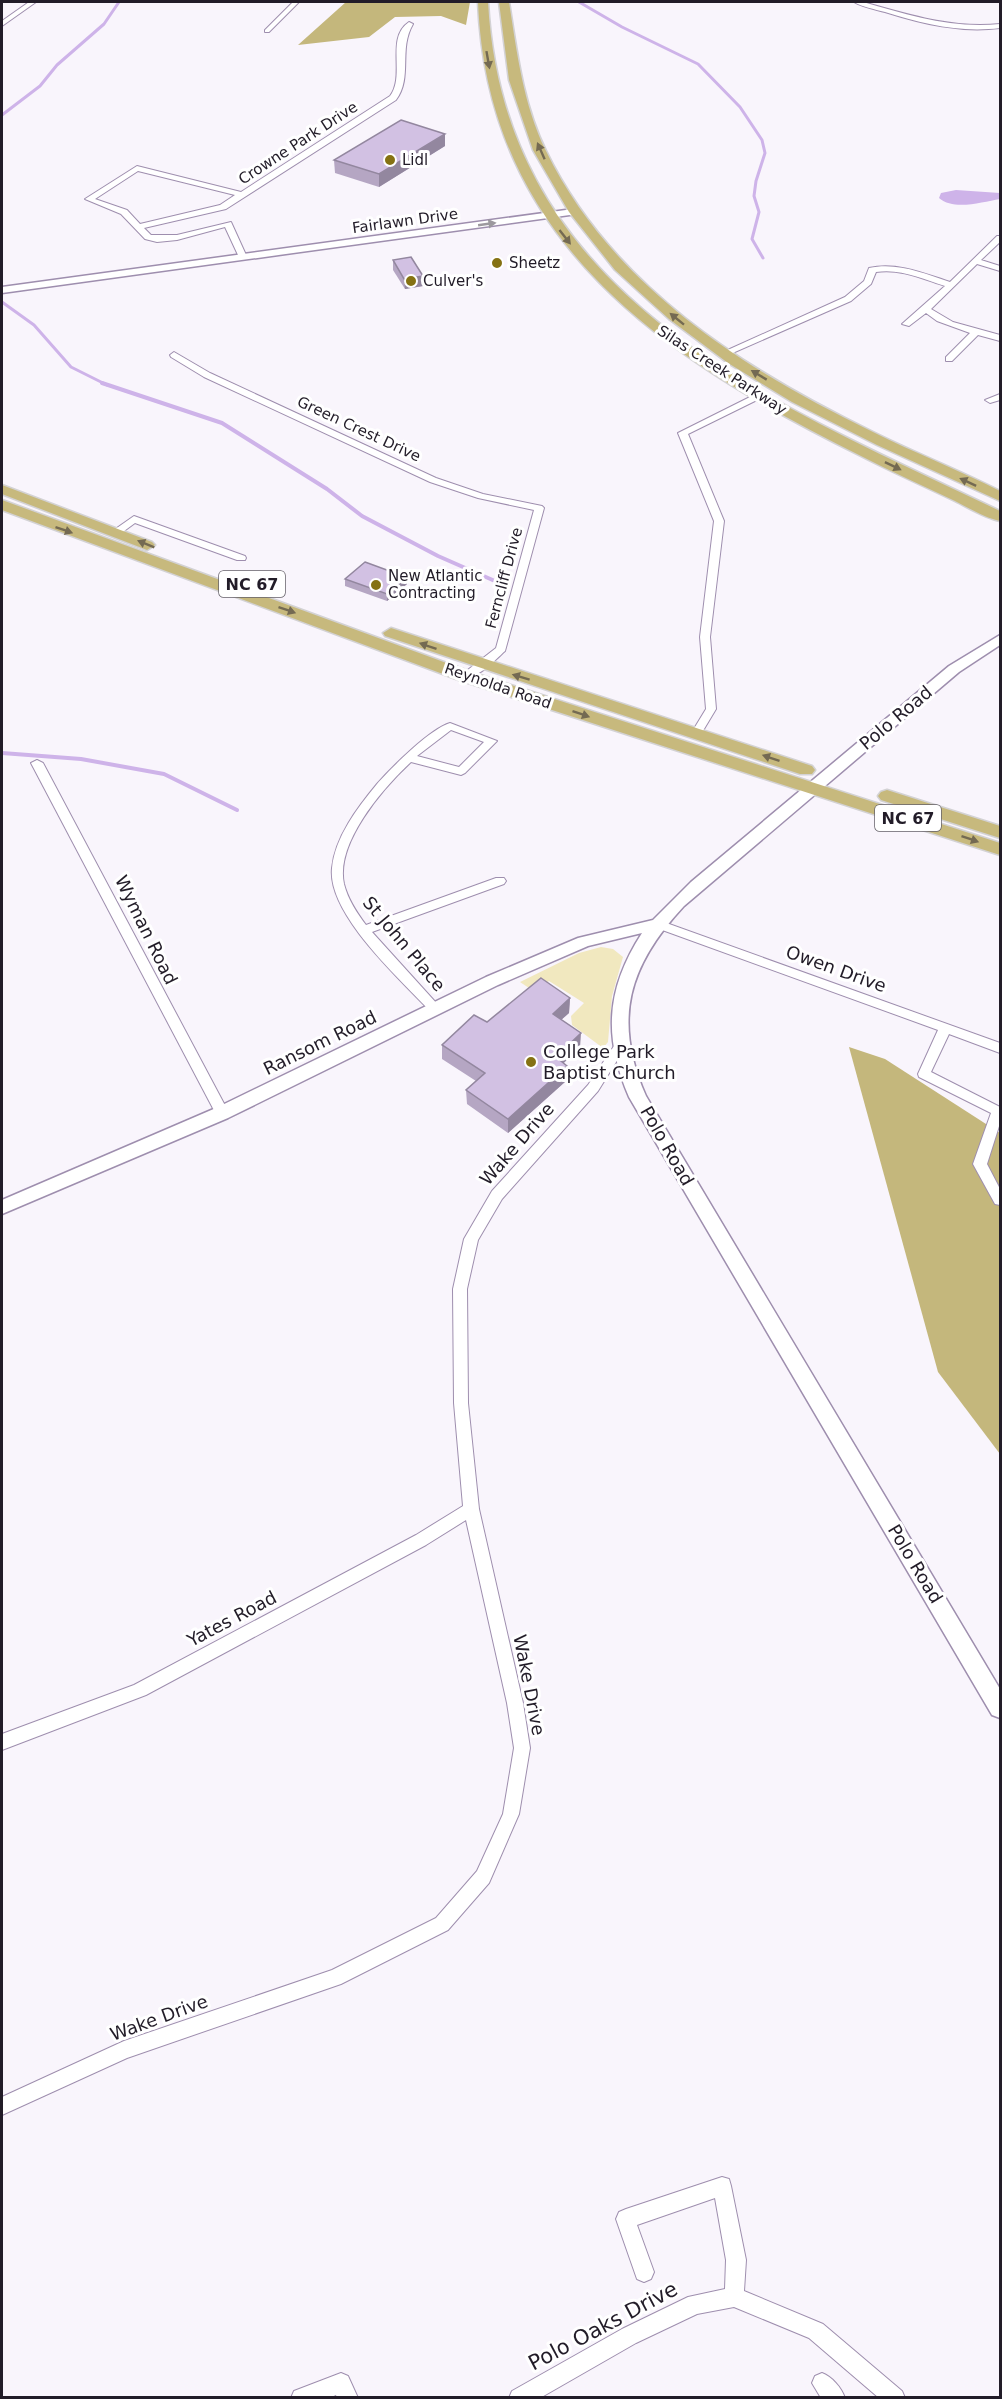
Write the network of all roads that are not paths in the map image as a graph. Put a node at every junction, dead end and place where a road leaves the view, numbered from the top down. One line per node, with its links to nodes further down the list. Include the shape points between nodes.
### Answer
1 (33, 2): 8 (street)
2 (296, 2): 11 (street)
3 (483, 2): 7 (main road, Silas Creek Parkway)
4 (504, 2): 6 (main road, Silas Creek Parkway)
5 (857, 2): 10 (street, via 934,24 961,28)
6 (505, 18): 7 (main road); 13 (main road, Silas Creek Parkway, one-way to 6, via 525,112 515,81)
7 (483, 19): 14 (main road, Silas Creek Parkway, one-way to 14, via 498,99 513,142)
8 (2, 24)
9 (409, 24): 12 (street, Crowne Park Drive, via 399,43 397,94)
10 (1000, 26)
11 (267, 31)
12 (243, 195): 15 (street, Crowne Park Drive, via 216,209); 15 (street, via 137,168 89,199 117,207)
13 (570, 208): 14 (main road, Fairlawn Drive); 26 (main road, Silas Creek Parkway, one-way to 13, via 614,264)
14 (546, 211): 17 (main road, Fairlawn Drive, via 260,256); 29 (main road, Silas Creek Parkway, one-way to 29, via 576,252 630,306 683,347)
15 (139, 227): 17 (street, via 148,237 163,240 228,224)
16 (1000, 238): 18 (street)
17 (242, 255): 21 (main road, Fairlawn Drive)
18 (975, 261): 19 (street); 20 (street)
19 (1000, 269)
20 (949, 285): 22 (street); 26 (street, via 881,267 873,270 868,282 848,299)
21 (2, 290)
22 (926, 309): 23 (street); 24 (street, via 940,320)
23 (906, 324)
24 (977, 331): 25 (street); 28 (street)
25 (1000, 338)
26 (725, 353): 32 (main road, Silas Creek Parkway, one-way to 26, via 854,428)
27 (174, 355): 36 (street, Green Crest Drive, via 207,375 433,480 481,496)
28 (949, 359)
29 (758, 396): 32 (main road, via 773,395 867,441); 37 (main road, Silas Creek Parkway, one-way to 37); 43 (street, via 684,433 719,521 705,637 711,709)
30 (1000, 397): 31 (street)
31 (990, 400)
32 (915, 457): 34 (main road, Silas Creek Parkway, one-way to 32)
33 (2, 489): 38 (main road, Reynolda Road / NC 67)
34 (1000, 497)
35 (2, 505): 42 (main road, Reynolda Road / NC 67, one-way to 42)
36 (539, 508): 41 (street, Ferncliff Drive, via 501,649)
37 (1000, 517)
38 (117, 532): 39 (street, via 134,519); 41 (main road, Reynolda Road / NC 67, one-way to 38, via 234,579)
39 (241, 558)
40 (1000, 639): 46 (main road, Polo Road, via 954,669)
41 (483, 665): 42 (street, Ferncliff Drive); 43 (main road, Reynolda Road / NC 67, one-way to 41)
42 (465, 676): 46 (main road, Reynolda Road / NC 67, one-way to 46, via 633,732)
43 (697, 732): 46 (main road, Reynolda Road / NC 67, one-way to 43)
44 (410, 758): 44 (street, St John Place, via 450,726 492,741 461,771); 51 (street, St John Place, via 369,804 348,835 338,860 338,884)
45 (37, 763): 56 (street, Wyman Road)
46 (821, 782): 47 (main road, Reynolda Road / NC 67); 48 (main road, Reynolda Road / NC 67, one-way to 48); 50 (main road, Polo Road, via 693,889)
47 (1000, 832)
48 (1000, 849)
49 (500, 881): 51 (street)
50 (658, 924): 52 (main road, Ransom Road, via 584,942); 53 (street, Owen Drive); 54 (main road, Polo Road, via 634,960 625,982 619,1010)
51 (364, 930): 52 (street, St John Place)
52 (435, 1009): 56 (main road, Ransom Road)
53 (945, 1028): 55 (street, Owen Drive); 57 (street, via 924,1074 998,1111 980,1164)
54 (620, 1046): 59 (street, Wake Drive, via 593,1088 497,1195 471,1239 460,1289 460,1369); 60 (main road, Polo Road, via 629,1078 647,1113)
55 (1000, 1048)
56 (222, 1113): 58 (main road, Ransom Road)
57 (1000, 1200)
58 (2, 1207)
59 (471, 1509): 61 (street, Yates Road, via 421,1540 140,1690); 62 (street, Wake Drive, via 522,1748 511,1814 483,1876 442,1924 335,1978 124,2050)
60 (1000, 1708)
61 (2, 1742)
62 (2, 2106)
63 (644, 2272): 64 (street, via 626,2219 722,2186 736,2260)
64 (734, 2297): 67 (street, Polo Oaks Drive, via 695,2304); 68 (street, via 816,2331)
65 (301, 2397): 66 (street, via 341,2383)
66 (348, 2397)
67 (519, 2397)
68 (895, 2397)

